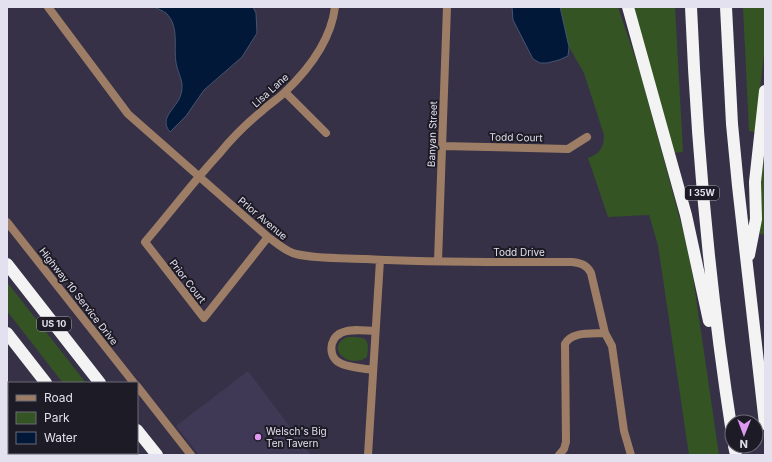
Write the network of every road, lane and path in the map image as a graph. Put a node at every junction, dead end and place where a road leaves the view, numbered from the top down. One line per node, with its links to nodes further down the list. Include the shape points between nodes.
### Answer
1 (48, 7): 12 (street, Prior Avenue, via 128,114)
2 (335, 7): 8 (street, Lisa Lane, via 330,30 322,46)
3 (447, 7): 11 (street, Banyan Street)
4 (628, 7): 27 (highway, via 686,215)
5 (691, 7): 27 (highway, I 35W, via 695,104 704,212)
6 (726, 7): 18 (highway, via 732,124)
7 (765, 91): 18 (highway, via 755,182 756,219)
8 (285, 92): 9 (street); 12 (street, Lisa Lane, via 240,130)
9 (326, 133)
10 (587, 138): 11 (street, Todd Court, via 568,149)
11 (442, 146): 16 (street, Banyan Street)
12 (200, 177): 14 (street, Prior Avenue); 14 (street, Prior Court, via 145,242 204,318)
13 (7, 222): 25 (street, Highway 10 Service Drive)
14 (268, 237): 15 (street, Prior Avenue, via 296,254)
15 (380, 260): 16 (street, Todd Drive); 19 (street)
16 (438, 261): 21 (street, Todd Drive, via 579,262 591,273)
17 (7, 264): 24 (highway, US 10)
18 (746, 268): 29 (highway)
19 (375, 331): 22 (street); 22 (street, via 342,332 334,339 332,345 335,360 342,364)
20 (7, 333): 23 (highway)
21 (606, 333): 34 (street, via 572,336 565,344 566,442); 35 (street, Todd Drive, via 612,346 624,431)
22 (373, 370): 33 (street)
23 (45, 382)
24 (99, 382)
25 (133, 382)
26 (138, 387): 32 (street)
27 (727, 398): 28 (highway, I 35W)
28 (729, 414)
29 (765, 424)
30 (138, 431): 31 (highway)
31 (157, 455)
32 (191, 455)
33 (368, 455)
34 (559, 455)
35 (631, 455)

